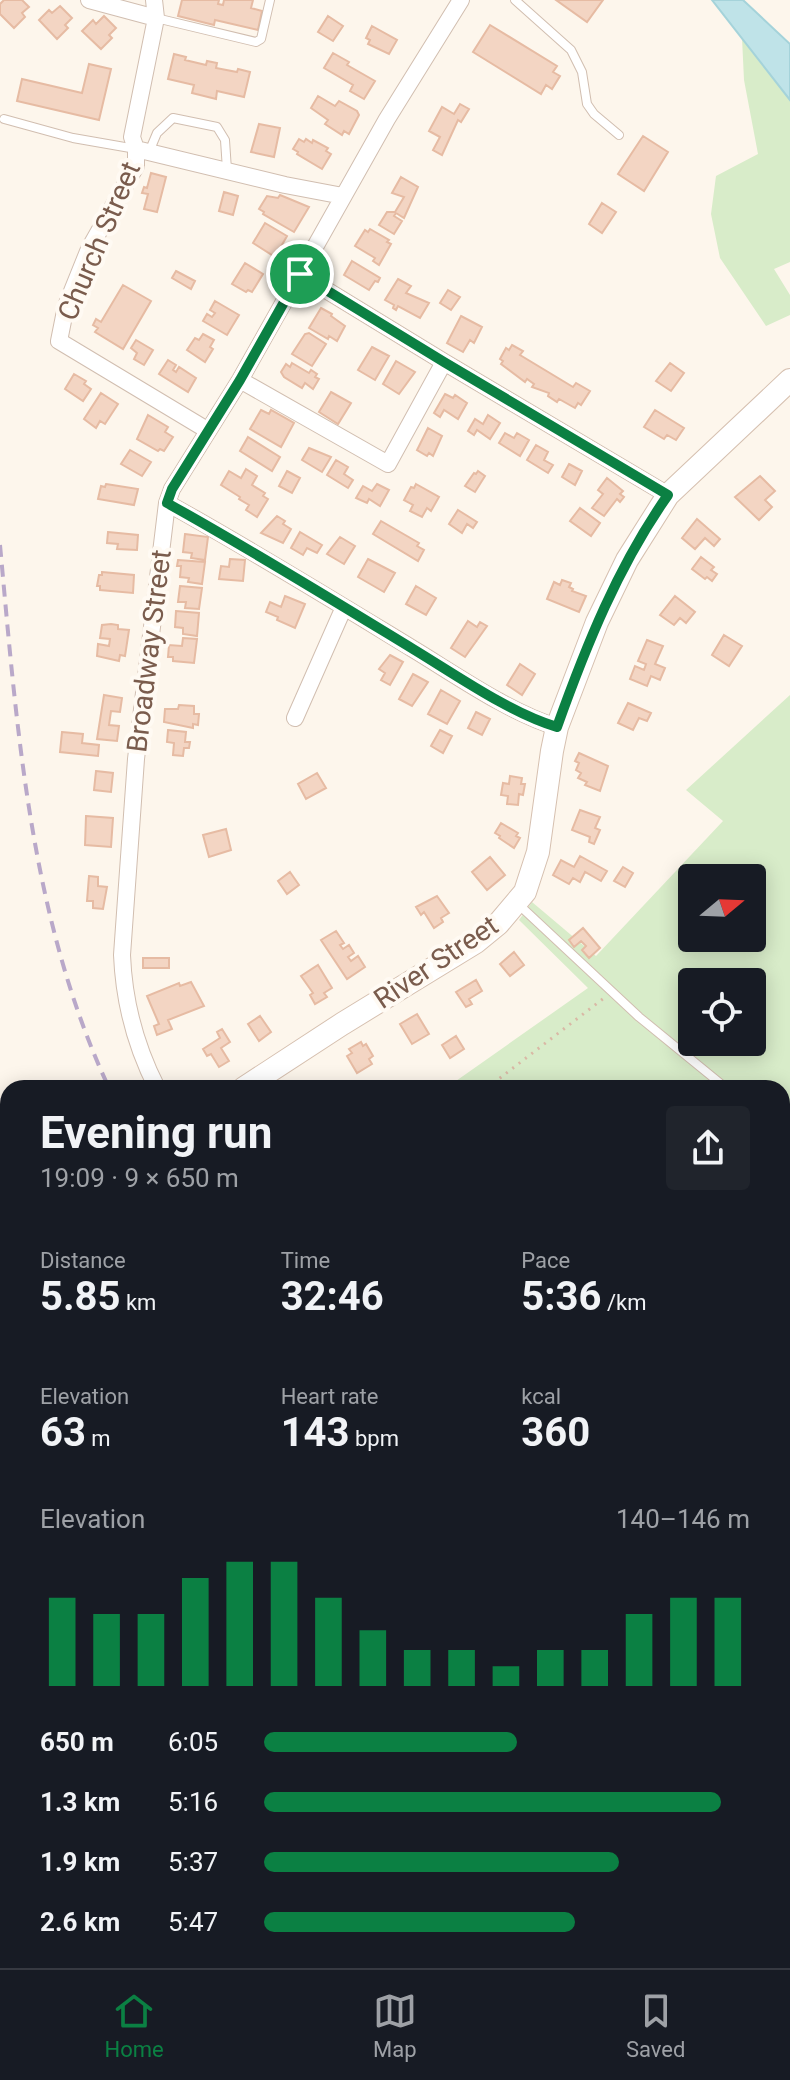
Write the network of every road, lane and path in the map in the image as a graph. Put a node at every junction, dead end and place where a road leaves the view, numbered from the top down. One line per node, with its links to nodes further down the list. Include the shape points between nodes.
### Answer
1 (89, 0): 6 (street)
2 (154, 0): 6 (street, Church Street)
3 (270, 0): 6 (lane, via 256,42)
4 (461, 0): 11 (street, Broadway Street)
5 (515, 0): 8 (lane, via 571,50 582,72 587,104)
6 (156, 18): 9 (street, Church Street, via 132,137)
7 (4, 119): 9 (lane)
8 (619, 135)
9 (143, 150): 10 (street); 10 (lane, via 173,118 217,127 225,140); 16 (street, Church Street, via 89,249 66,306 59,341)
10 (227, 171): 11 (street)
11 (343, 196): 12 (street, Broadway Street)
12 (300, 274): 13 (street); 14 (street, Broadway Street)
13 (444, 362): 14 (street, via 388,464); 17 (street)
14 (240, 380): 16 (street, Broadway Street)
15 (790, 380): 17 (main road, River Street)
16 (207, 430): 18 (street, Broadway Street)
17 (668, 495): 21 (main road, River Street, via 616,582)
18 (167, 503): 19 (street); 24 (street, Broadway Street, via 136,759 122,955 131,1026)
19 (344, 607): 20 (street); 21 (street, via 460,677)
20 (295, 718)
21 (557, 727): 22 (main road, River Street, via 538,852)
22 (516, 903): 23 (lane); 25 (main road, River Street, via 476,942)
23 (612, 992): 26 (path); 27 (lane)
24 (154, 1080)
25 (256, 1080)
26 (497, 1080)
27 (716, 1080)

